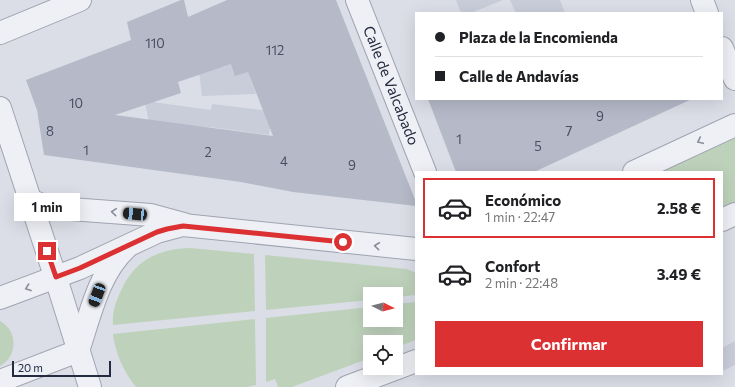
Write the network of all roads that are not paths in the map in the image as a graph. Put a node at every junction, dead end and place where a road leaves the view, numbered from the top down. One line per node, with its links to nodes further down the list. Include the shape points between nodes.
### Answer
1 (80, 0): 5 (street)
2 (357, 0): 10 (street, Calle de Valcabado)
3 (702, 0): 4 (street)
4 (708, 12)
5 (0, 33)
6 (723, 50): 7 (street)
7 (735, 79)
8 (0, 108): 12 (street)
9 (735, 124): 11 (street, one-way to 11)
10 (425, 171)
11 (636, 171)
12 (30, 200): 15 (street, one-way to 12, via 151,215 49,206); 18 (street)
13 (735, 214): 14 (street)
14 (723, 220)
15 (193, 226): 16 (street, via 167,229); 17 (street, one-way to 15)
16 (132, 243): 18 (street); 20 (street, via 118,256 107,273 92,307)
17 (415, 249)
18 (56, 277): 19 (street, one-way to 19); 20 (street)
19 (0, 298)
20 (78, 351): 22 (street); 23 (street)
21 (415, 360): 24 (street)
22 (0, 381)
23 (90, 387)
24 (346, 387)

